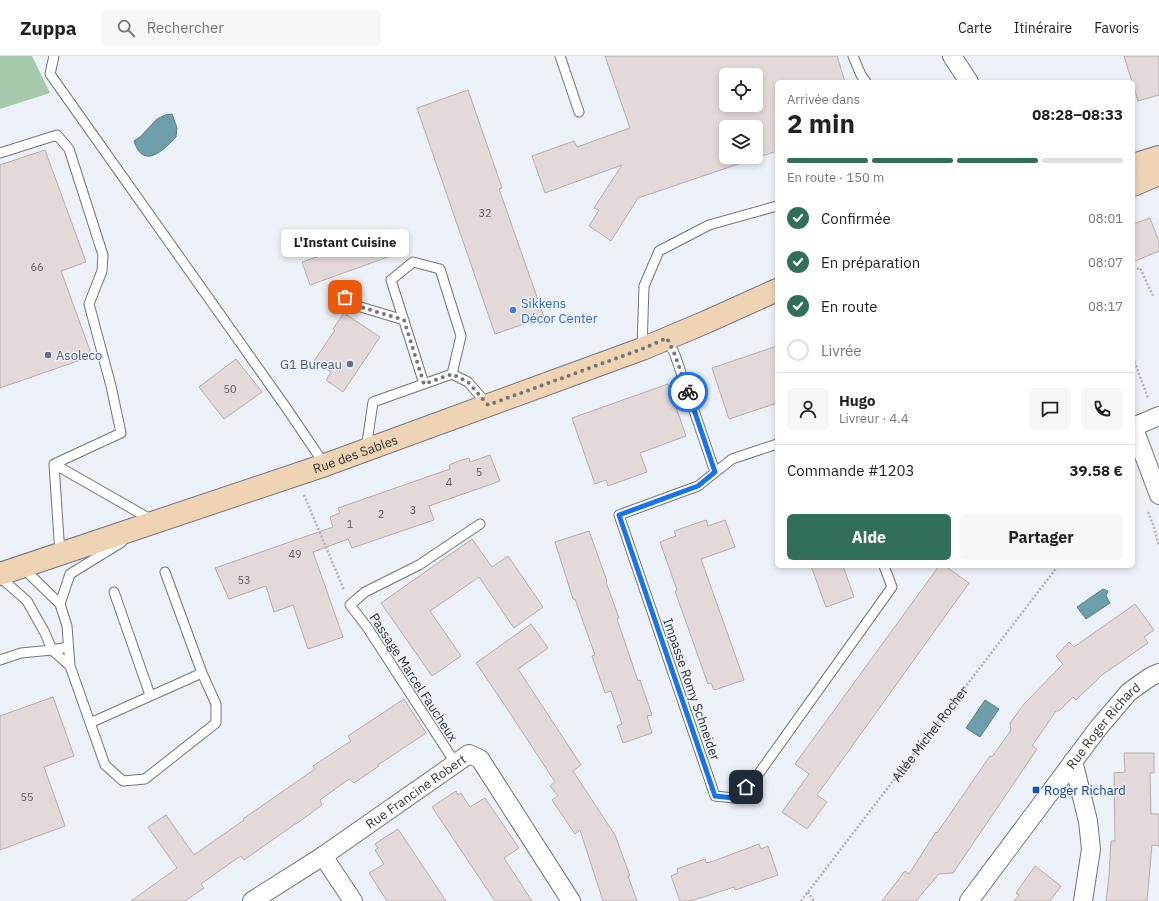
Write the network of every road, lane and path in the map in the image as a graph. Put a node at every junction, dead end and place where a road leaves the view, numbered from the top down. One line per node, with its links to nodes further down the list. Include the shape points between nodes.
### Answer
1 (54, 56): 33 (lane, via 50,74)
2 (560, 56): 7 (lane)
3 (853, 56): 5 (lane)
4 (952, 56): 6 (street)
5 (865, 80)
6 (968, 80)
7 (578, 112)
8 (0, 153): 32 (lane, via 56,135 69,149 103,255 102,271 89,304 121,433)
9 (1159, 157): 10 (main road)
10 (1135, 164)
11 (1159, 174): 12 (main road)
12 (1135, 184)
13 (775, 207): 22 (lane, via 709,225 659,251 644,286)
14 (1135, 269): 17 (path, via 1140,268)
15 (335, 288): 19 (lane, via 354,305)
16 (775, 291): 20 (main road, Rue des Sables)
17 (1153, 296)
18 (775, 305): 20 (main road, Rue des Sables)
19 (404, 320): 24 (lane, via 391,280 413,262 440,268 461,336); 25 (lane)
20 (706, 322): 21 (main road, Rue des Sables)
21 (667, 338): 22 (main road, Rue des Sables); 34 (lane)
22 (642, 349): 26 (main road, Rue des Sables)
23 (1135, 363): 27 (path)
24 (452, 374): 25 (lane); 26 (lane, via 468,382)
25 (424, 384): 31 (lane, via 373,402)
26 (488, 405): 31 (main road, Rue des Sables)
27 (1158, 416): 28 (street)
28 (1135, 426)
29 (1135, 432): 36 (street)
30 (775, 445): 34 (lane, Impasse Romy Schneider, via 732,459)
31 (366, 450): 33 (main road, Rue des Sables)
32 (54, 464): 37 (lane); 39 (lane)
33 (325, 465): 35 (main road, Rue des Sables)
34 (715, 472): 41 (lane, Impasse Romy Schneider, via 698,486 619,515 715,796 734,798 757,776 892,587)
35 (296, 474): 37 (main road, Rue des Sables); 47 (path)
36 (1159, 496)
37 (154, 522): 39 (main road, Rue des Sables); 46 (lane, via 70,574)
38 (480, 524): 47 (lane, via 420,565 366,592)
39 (60, 554): 40 (main road, Rue des Sables)
40 (22, 567): 44 (main road, Rue des Sables); 46 (lane)
41 (885, 568)
42 (1056, 568): 59 (path, Allée Michel Rocher)
43 (165, 572): 52 (lane)
44 (0, 576): 49 (lane, via 27,601)
45 (114, 592): 54 (lane)
46 (60, 604): 48 (lane, via 67,626)
47 (350, 605): 57 (lane, Passage Marcel Faucheux)
48 (68, 647): 49 (lane); 51 (lane)
49 (52, 650): 50 (lane, via 21,653); 51 (lane)
50 (0, 660)
51 (70, 666): 55 (lane)
52 (202, 673): 54 (lane); 55 (lane, via 216,704 216,722 145,779 123,781 105,765)
53 (1159, 674): 56 (street, Rue Roger Richard, via 1150,677 1129,692)
54 (150, 695): 55 (lane)
55 (90, 723)
56 (1073, 761): 65 (street, Rue Roger Richard); 66 (street, via 1088,821 1091,849)
57 (456, 764): 58 (street, Rue Francine Robert); 62 (street, Rue Francine Robert, via 469,754 480,759)
58 (323, 856): 60 (street, Rue Francine Robert); 61 (street)
59 (808, 892): 63 (path, Allée Michel Rocher); 64 (path)
60 (252, 901)
61 (353, 901)
62 (571, 901)
63 (801, 901)
64 (814, 901)
65 (970, 901)
66 (1083, 901)

